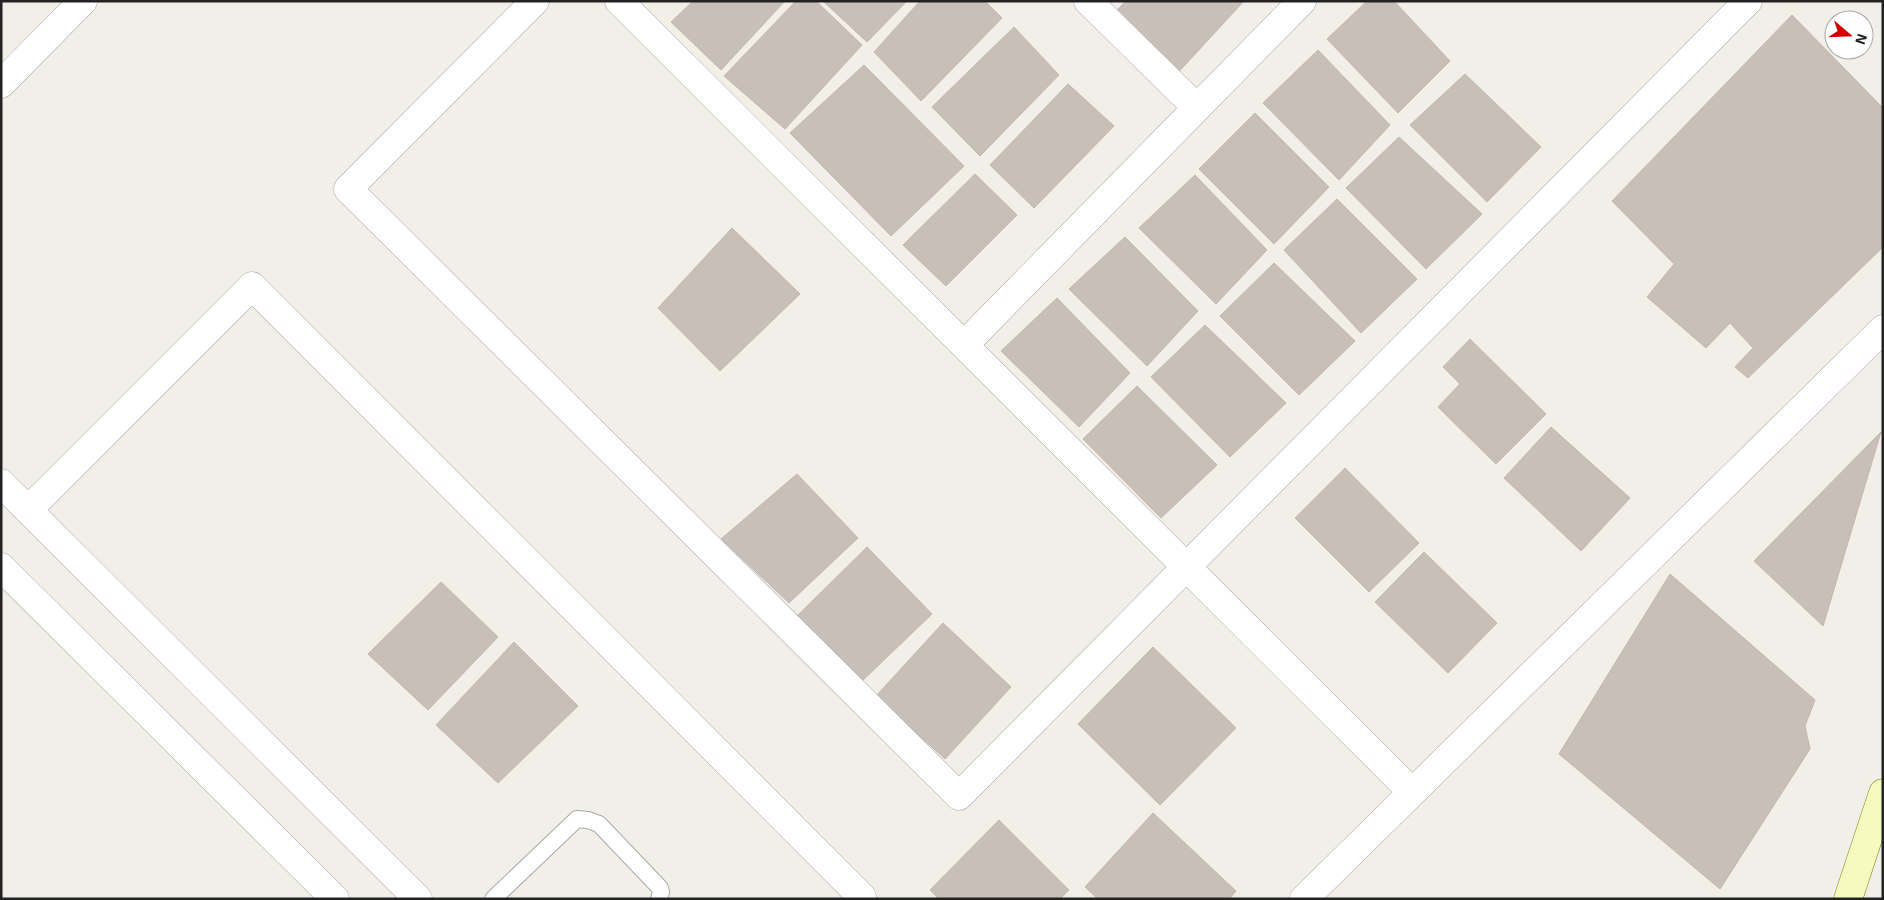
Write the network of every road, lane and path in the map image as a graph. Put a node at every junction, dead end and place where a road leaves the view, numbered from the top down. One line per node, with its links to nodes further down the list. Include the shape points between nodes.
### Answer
1 (83, 1): 7 (street)
2 (535, 1): 13 (street, via 348,188 959,796)
3 (619, 1): 10 (street)
4 (1088, 1): 8 (street)
5 (1302, 1): 8 (street)
6 (1748, 1): 13 (street)
7 (1, 84)
8 (1197, 108): 10 (street)
9 (1883, 329): 15 (street)
10 (964, 345): 13 (street)
11 (1, 483): 12 (street)
12 (28, 510): 18 (street); 21 (street, via 252,286)
13 (1186, 566): 15 (street)
14 (1, 567): 17 (street)
15 (1412, 792): 22 (street)
16 (1883, 793): 23 (main road)
17 (335, 899)
18 (418, 899)
19 (493, 899): 20 (lane, via 577,819 599,824 660,888)
20 (659, 899)
21 (861, 899)
22 (1304, 899)
23 (1848, 899)

